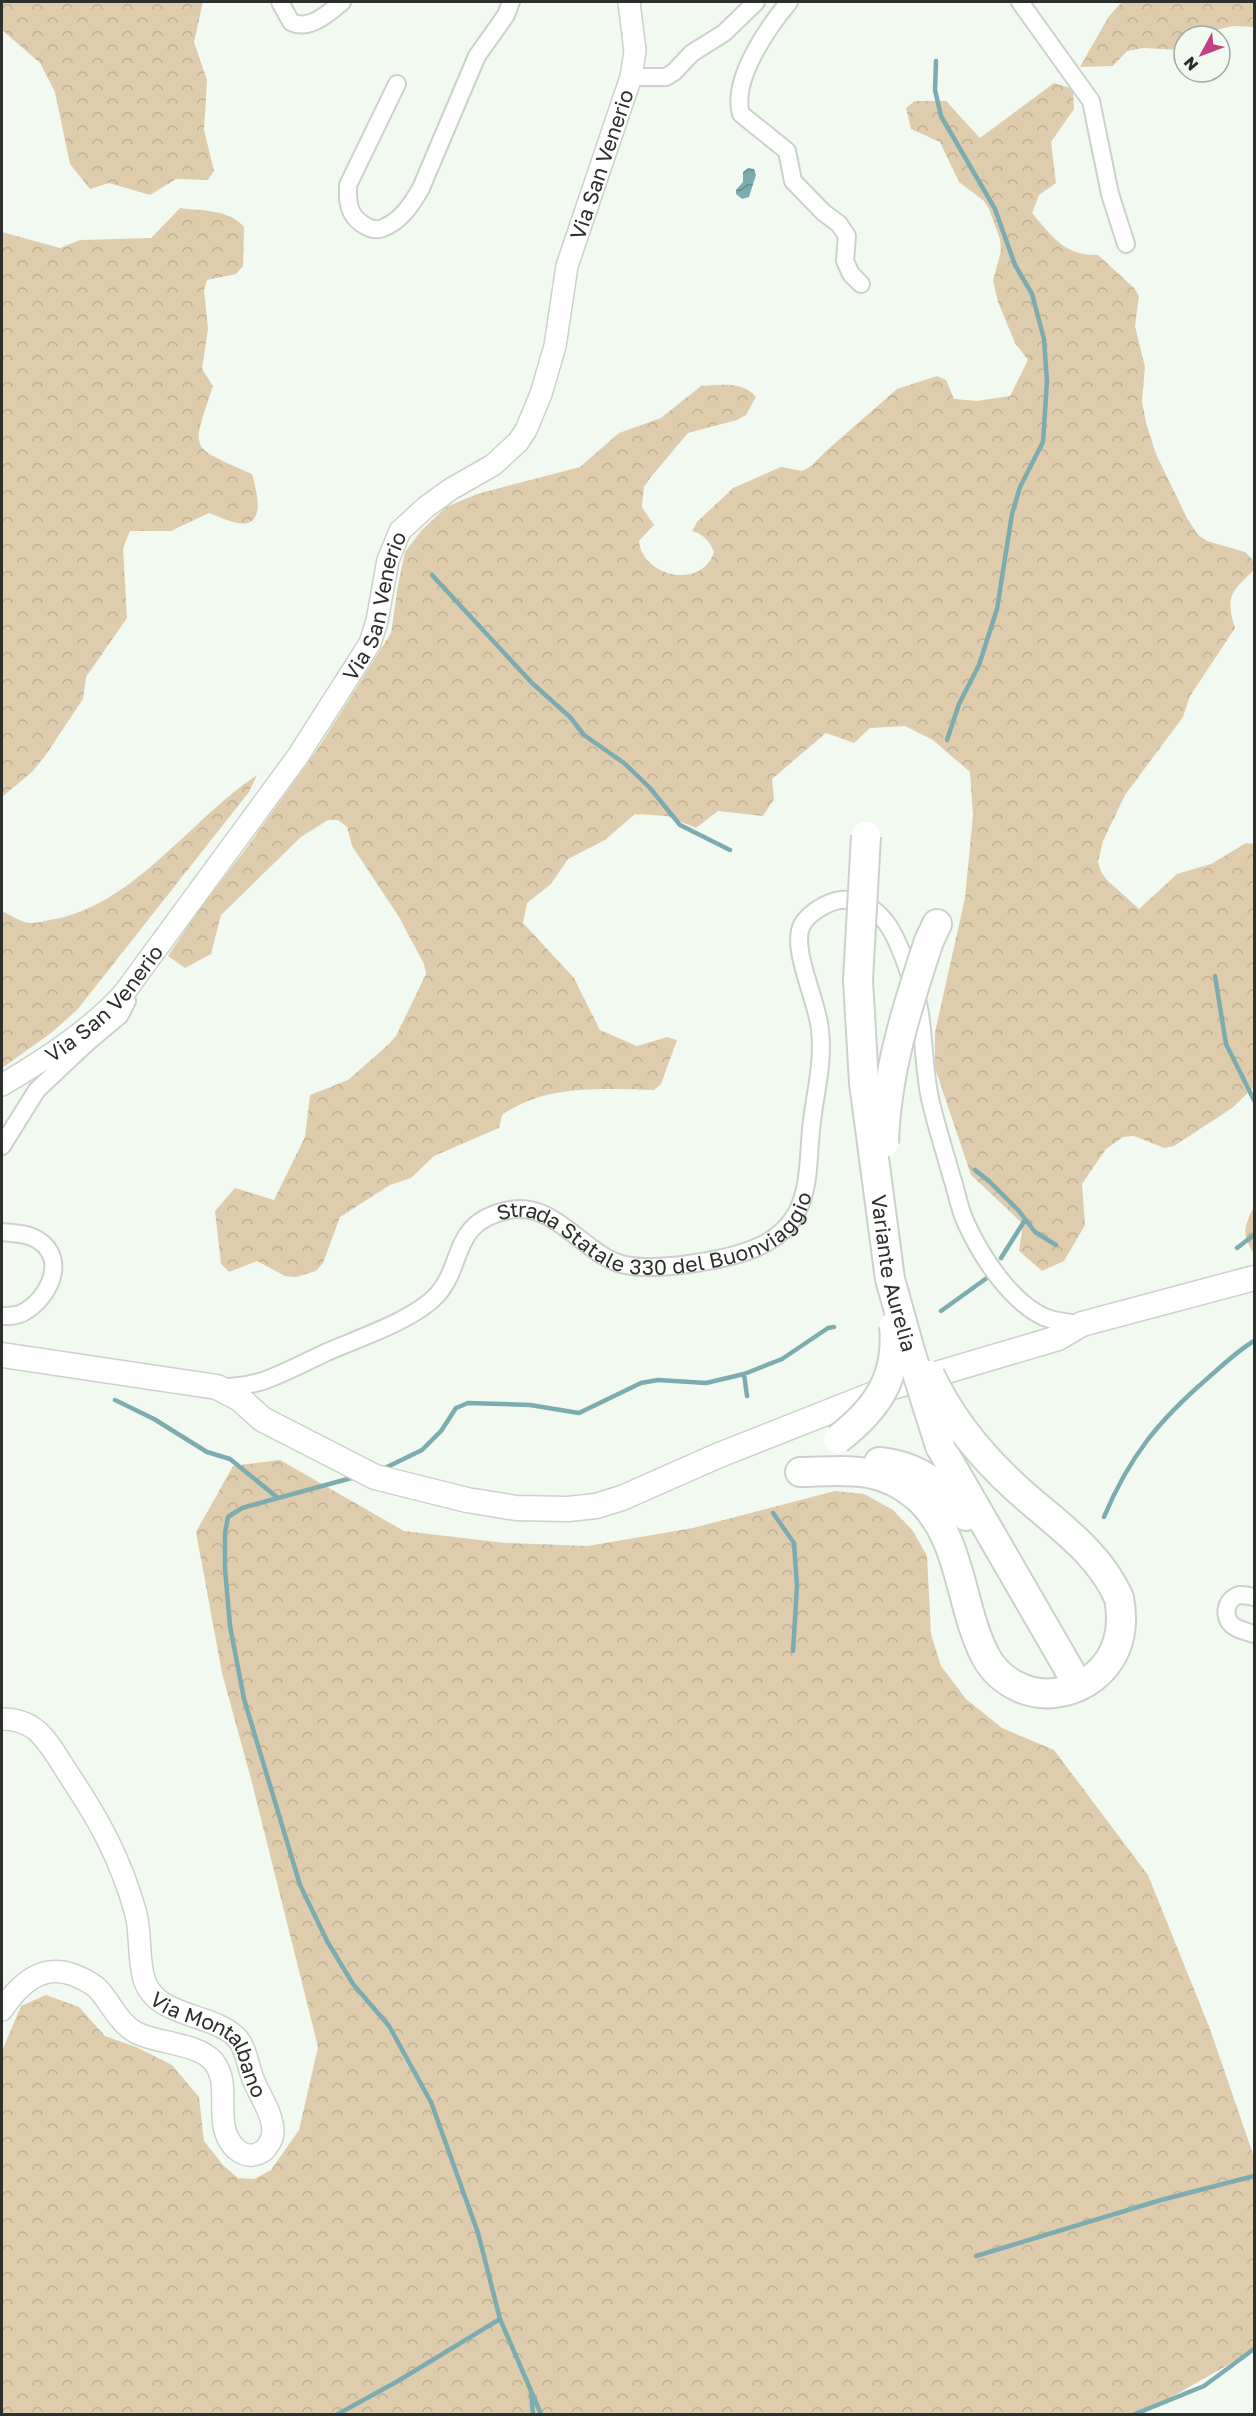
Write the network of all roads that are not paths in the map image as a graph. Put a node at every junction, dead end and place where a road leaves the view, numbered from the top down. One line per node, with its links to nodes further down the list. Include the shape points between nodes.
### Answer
1 (280, 2): 2 (street, via 291,22 304,25 324,17)
2 (342, 2)
3 (511, 2): 9 (street, via 477,56 416,198 396,220 375,230 351,212 348,185)
4 (628, 2): 8 (street, Via San Venerio, via 635,51)
5 (756, 2): 8 (street, via 724,33 692,53 666,77)
6 (789, 2): 11 (street, via 748,67 739,107 741,114 787,151 793,182 839,224 847,236 845,261)
7 (1020, 2): 10 (street, via 1091,101 1110,194)
8 (631, 77): 14 (street, Via San Venerio, via 567,266 555,346 526,430 493,465 434,501 400,531 388,560 370,643 298,756)
9 (397, 84)
10 (1126, 244)
11 (861, 284)
12 (866, 836): 17 (highway, Variante Aurelia, bridge, via 858,980 864,1083)
13 (933, 932): 17 (highway, bridge, via 892,1067 884,1130)
14 (124, 993): 15 (street, Via San Venerio, via 72,1038); 16 (street, via 127,1001 120,1015 37,1090)
15 (2, 1085)
16 (2, 1146)
17 (881, 1208): 20 (highway, Variante Aurelia, bridge)
18 (2, 1232): 21 (street, via 37,1239 51,1255 54,1272 49,1289 32,1307 24,1313)
19 (1254, 1278): 22 (main road, Strada Statale 330 del Buonviaggio)
20 (890, 1279): 25 (highway, bridge, via 896,1340 893,1364 876,1403 860,1422); 25 (highway, bridge, via 935,1388 961,1428 1015,1487 1090,1553 1107,1575 1119,1598 1122,1622 1117,1645 1105,1666 1078,1687 1057,1693 1035,1693 1003,1677 987,1659 944,1533 928,1508 896,1482 871,1473); 26 (highway, Variante Aurelia, bridge, via 940,1446)
21 (2, 1316)
22 (1082, 1324): 24 (main road, Strada Statale 330 del Buonviaggio, bridge, via 1058,1338 889,1388 622,1498 568,1509 516,1508 467,1500 375,1477 262,1419 240,1399); 24 (street, Strada Statale 330 del Buonviaggio, via 1059,1322 1022,1303 996,1274 965,1222 931,1104 918,1002 897,939 869,906 846,899 819,907 802,924 798,945 816,1004 822,1066 811,1127 807,1185 794,1218 774,1239 718,1258 635,1267 591,1248 551,1217 511,1209 480,1222 467,1234 442,1288 411,1315 262,1381)
23 (2, 1355): 24 (main road, Strada Statale 330 del Buonviaggio)
24 (217, 1387)
25 (800, 1472): 26 (highway, via 856,1460 890,1463 916,1472 945,1491)
26 (1006, 1562): 29 (highway, Variante Aurelia)
27 (1254, 1597): 28 (street, via 1235,1597 1226,1610 1232,1625)
28 (1254, 1634)
29 (1070, 1671)
30 (2, 1719): 31 (street, Via Montalbano, via 27,1724 45,1739 102,1824 126,1880 136,1917 144,1978 150,1991 163,2004 201,2019 241,2043 269,2112 271,2140 261,2152 240,2153 225,2131 222,2082 212,2060 202,2053 134,2031 88,1981 61,1971 44,1972 25,1984)
31 (2, 2010)

